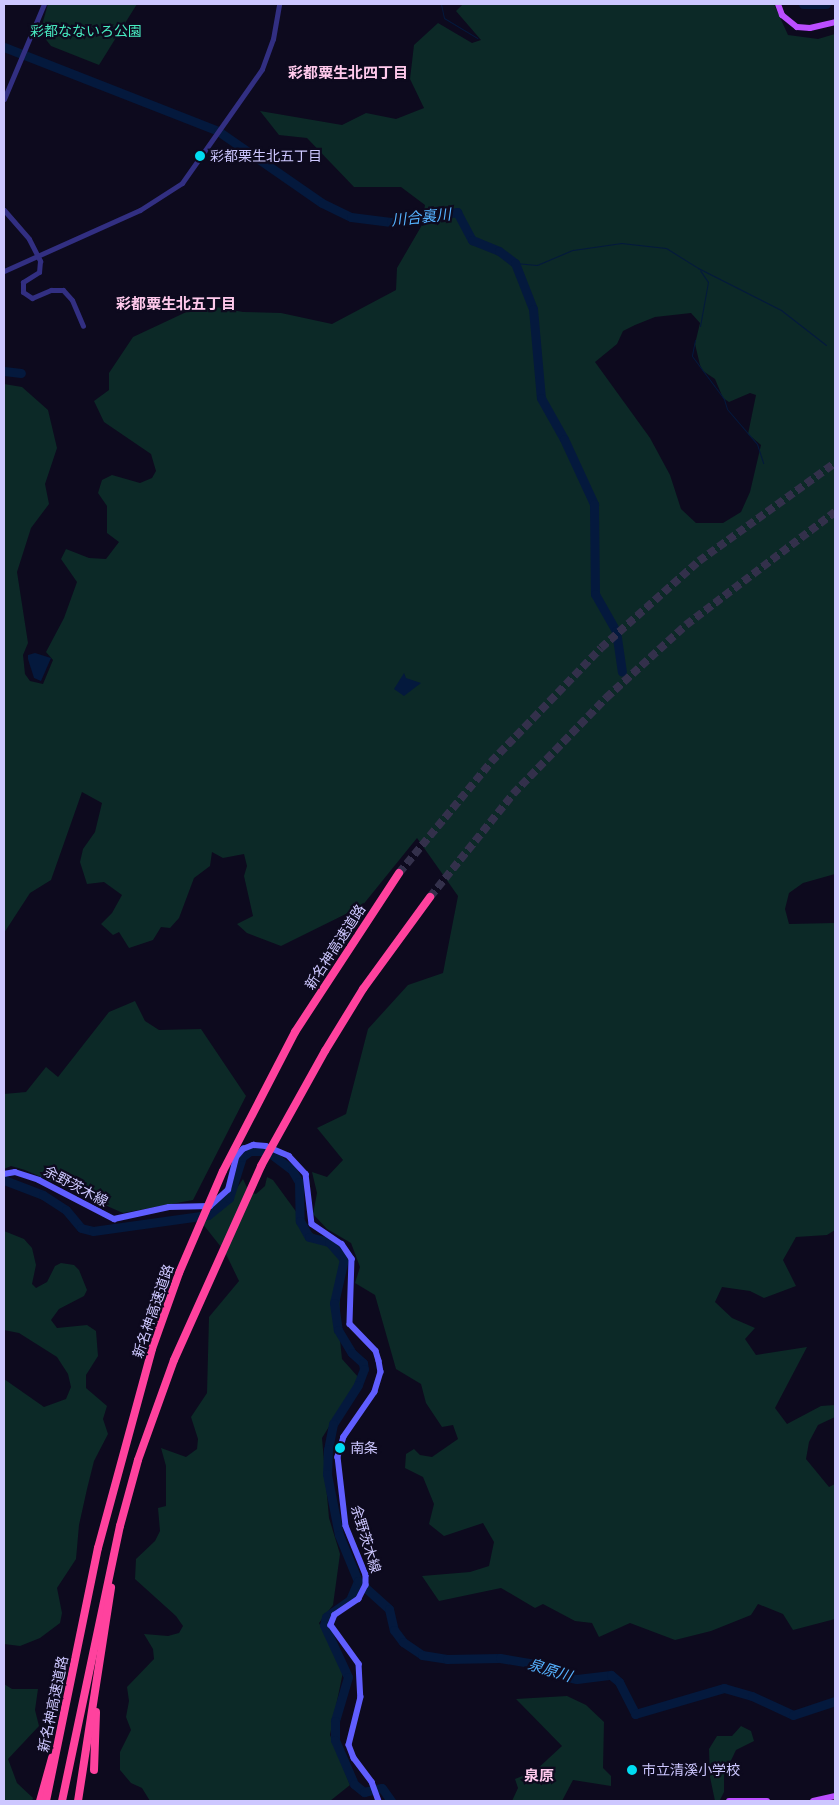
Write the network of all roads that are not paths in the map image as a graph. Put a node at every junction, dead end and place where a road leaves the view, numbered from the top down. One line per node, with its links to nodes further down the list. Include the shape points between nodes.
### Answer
1 (44, 4): 5 (street)
2 (279, 4): 7 (street, via 273,39 262,69 191,173 162,199)
3 (778, 4): 4 (main road, via 782,15 797,27 810,28)
4 (835, 22)
5 (4, 99)
6 (4, 210): 7 (street, via 29,239)
7 (38, 257): 8 (street); 9 (street, via 40,269 23,282 23,292 32,298 51,290 63,290 72,300)
8 (4, 271)
9 (83, 326)
10 (399, 873): 15 (highway, 新名神高速道路, bridge, via 295,1032 246,1122 179,1273 152,1349 98,1548)
11 (430, 896): 13 (highway, 新名神高速道路, bridge, via 363,989 261,1166 174,1360)
12 (4, 1174): 22 (main road, 余野茨木線, via 15,1172 39,1180 114,1219 169,1207 210,1206 228,1190 236,1157 253,1145 278,1150 300,1166 309,1183 308,1209 312,1224 342,1244 352,1259 350,1324 376,1352 381,1372 375,1392 344,1436 338,1457 346,1526 366,1575 365,1588 359,1599 335,1615 331,1625 359,1664 361,1697 349,1745 374,1786)
13 (138, 1460): 14 (highway, via 110,1590); 20 (highway, 新名神高速道路, via 102,1603)
14 (97, 1672): 16 (highway); 21 (highway)
15 (56, 1748): 18 (highway); 19 (highway, 新名神高速道路)
16 (94, 1770)
17 (835, 1796): 25 (main road)
18 (40, 1801)
19 (46, 1801)
20 (62, 1801)
21 (78, 1801)
22 (379, 1801)
23 (729, 1801): 24 (main road)
24 (767, 1801)
25 (813, 1801)

